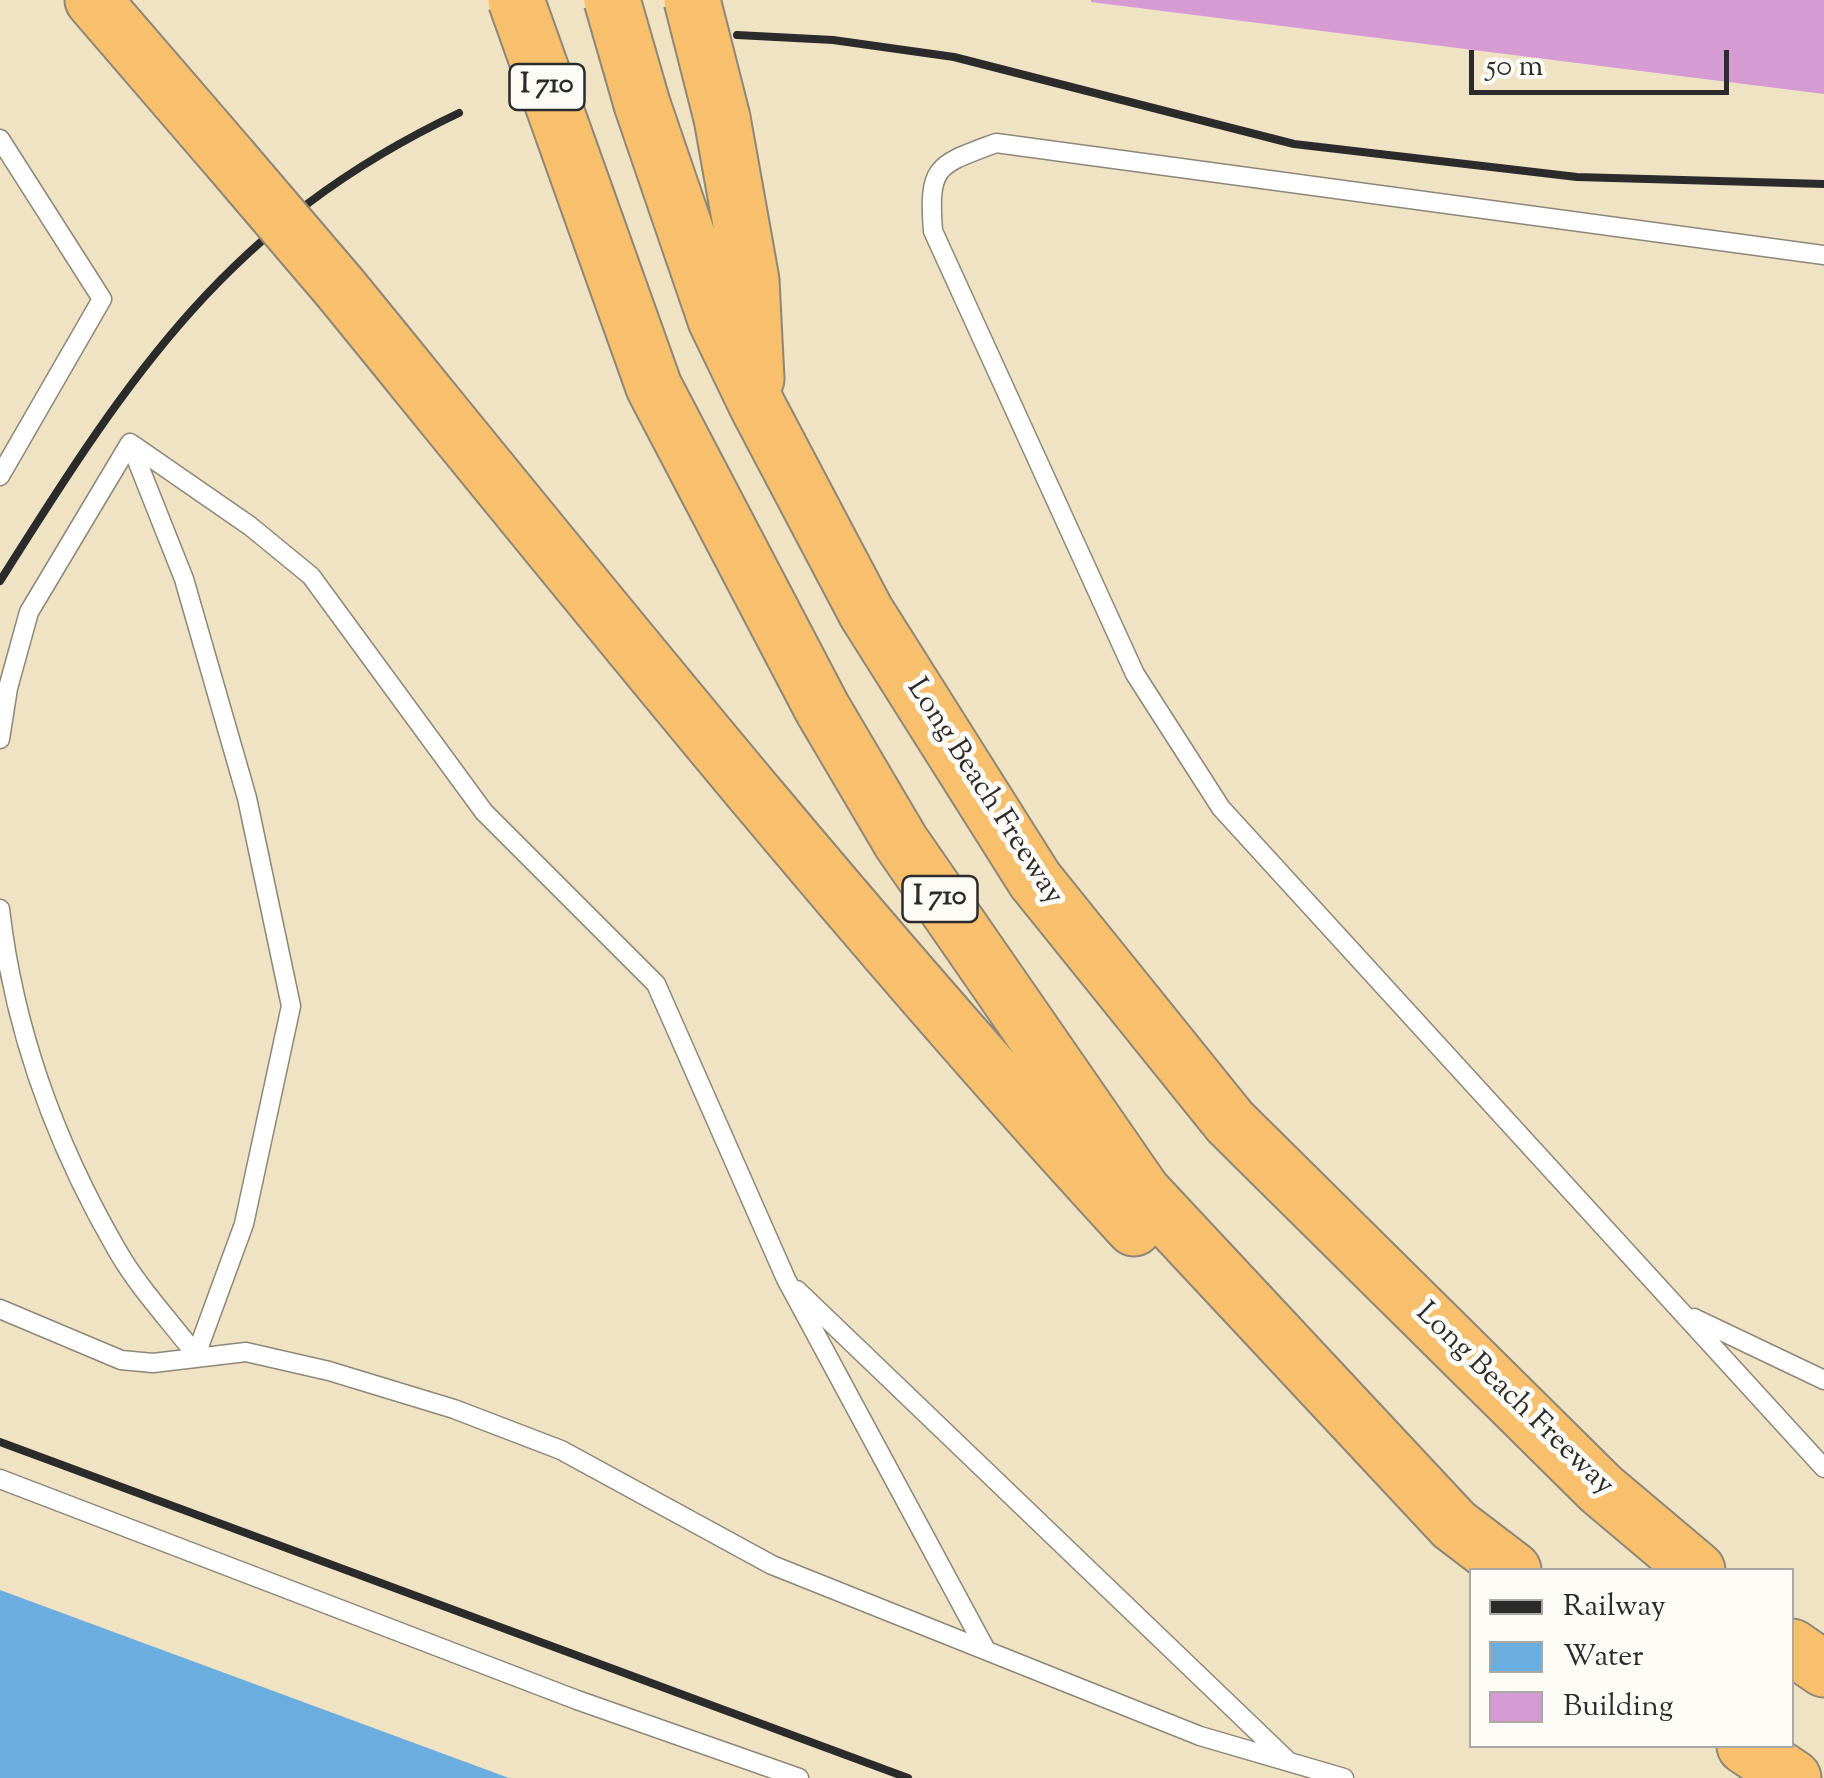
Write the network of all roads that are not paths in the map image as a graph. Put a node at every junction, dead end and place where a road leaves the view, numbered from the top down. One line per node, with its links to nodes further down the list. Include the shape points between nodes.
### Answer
1 (93, 0): 19 (highway, bridge, via 972,1052 1192,1291)
2 (516, 0): 19 (highway, I 710, bridge, via 654,386 822,708 900,842 1143,1192)
3 (612, 0): 7 (highway, Long Beach Freeway / I 710, bridge, via 716,320)
4 (692, 0): 7 (highway, bridge, via 722,118 751,280)
5 (0, 139): 9 (lane, via 102,299)
6 (1824, 255): 14 (lane, via 996,144 946,162 930,188 933,231 1135,674 1222,808)
7 (758, 407): 21 (highway, Long Beach Freeway / I 710, via 866,612 1034,880 1230,1122 1601,1489)
8 (130, 443): 10 (lane, via 30,612); 12 (lane, via 311,576 484,812 656,984); 15 (lane, via 184,580 236,762 290,1006 244,1224)
9 (0, 476)
10 (0, 739)
11 (0, 909): 15 (lane, via 8,975 32,1068 70,1162 118,1253)
12 (786, 1279): 23 (lane); 26 (lane)
13 (0, 1309): 15 (lane, via 121,1360)
14 (1684, 1314): 16 (lane); 17 (lane)
15 (196, 1355): 23 (lane, via 246,1352 454,1409 560,1450 772,1565)
16 (1824, 1380)
17 (1824, 1468)
18 (0, 1479): 27 (lane)
19 (1454, 1526): 20 (highway, I 710)
20 (1510, 1568)
21 (1695, 1568)
22 (1794, 1648): 24 (highway)
23 (986, 1650): 26 (lane, via 1200,1736)
24 (1824, 1669)
25 (1747, 1748): 29 (highway)
26 (1288, 1762): 28 (lane)
27 (799, 1778)
28 (1344, 1778)
29 (1792, 1778)

